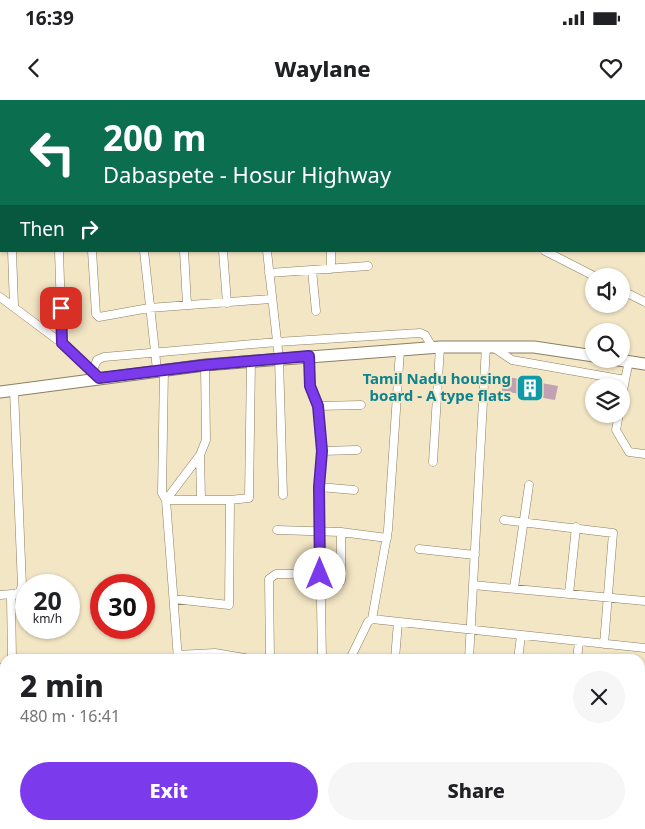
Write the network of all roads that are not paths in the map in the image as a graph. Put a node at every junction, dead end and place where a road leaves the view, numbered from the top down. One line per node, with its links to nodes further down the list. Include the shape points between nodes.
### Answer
1 (12, 252): 21 (street)
2 (59, 252): 25 (street)
3 (92, 252): 22 (street, via 96,314 99,317)
4 (144, 252): 22 (street)
5 (184, 252): 20 (street)
6 (223, 252): 19 (street)
7 (267, 252): 14 (street)
8 (331, 252): 11 (street)
9 (547, 252): 13 (street)
10 (368, 266): 11 (street)
11 (331, 269): 12 (street)
12 (312, 270): 14 (street); 23 (street)
13 (585, 271)
14 (269, 274): 17 (street)
15 (630, 294): 18 (street)
16 (0, 298): 21 (street)
17 (271, 299): 19 (street); 24 (street)
18 (645, 302)
19 (227, 303): 20 (street)
20 (187, 304): 22 (street)
21 (14, 306): 25 (street)
22 (149, 308): 29 (street)
23 (316, 311)
24 (277, 342): 27 (street, via 420,333); 29 (street); 32 (street)
25 (62, 343): 38 (street)
26 (488, 346): 27 (highway); 30 (highway, via 534,347); 39 (street, via 512,360); 65 (street)
27 (437, 347): 28 (highway); 49 (street)
28 (400, 350): 31 (highway); 63 (street)
29 (154, 352): 37 (street); 38 (street, via 104,357 97,360)
30 (585, 355)
31 (309, 356): 32 (highway); 43 (street, via 310,386)
32 (279, 359): 33 (highway); 53 (street)
33 (251, 361): 36 (highway); 56 (street, via 249,498)
34 (630, 361): 35 (highway)
35 (645, 364)
36 (205, 365): 37 (highway); 47 (street, via 206,440)
37 (160, 370): 38 (highway); 55 (street, via 161,473 162,493)
38 (96, 375): 40 (highway)
39 (614, 378)
40 (14, 390): 41 (highway); 70 (street, via 22,586 20,591)
41 (0, 392)
42 (361, 404): 43 (street)
43 (318, 406): 46 (street)
44 (617, 423): 48 (street, via 616,430 629,452)
45 (357, 450): 46 (street)
46 (322, 451): 51 (street)
47 (200, 454): 54 (street); 55 (street)
48 (645, 454)
49 (433, 462)
50 (529, 485): 58 (street)
51 (319, 487): 52 (street); 61 (street)
52 (354, 490)
53 (282, 495)
54 (201, 499): 55 (street); 56 (street)
55 (166, 500): 74 (street)
56 (230, 500): 74 (street, via 228,605)
57 (504, 520): 58 (street)
58 (523, 521): 59 (street); 69 (street)
59 (576, 528): 71 (street); 73 (street, via 613,533)
60 (277, 530): 61 (street)
61 (320, 532): 62 (street); 66 (street)
62 (341, 532): 63 (street); 67 (street)
63 (387, 538): 76 (street)
64 (419, 549): 65 (street)
65 (475, 555): 68 (street)
66 (320, 574): 87 (street, via 276,574 269,579); 88 (street)
67 (341, 581)
68 (473, 585): 69 (street); 78 (street)
69 (514, 588): 71 (street)
70 (12, 594): 72 (street); 83 (street)
71 (569, 594): 73 (street)
72 (0, 595)
73 (608, 598): 75 (street); 81 (street)
74 (174, 600): 84 (street)
75 (645, 601)
76 (372, 619): 77 (street); 89 (street)
77 (398, 622): 78 (street); 90 (street)
78 (471, 630): 79 (street); 91 (street)
79 (521, 636): 80 (street); 92 (street)
80 (579, 642): 81 (street); 93 (street)
81 (604, 644): 82 (street)
82 (645, 648)
83 (12, 654)
84 (178, 654)
85 (206, 654): 86 (street)
86 (221, 654)
87 (270, 654)
88 (322, 654)
89 (352, 654)
90 (395, 654)
91 (469, 654)
92 (519, 654)
93 (578, 654)

